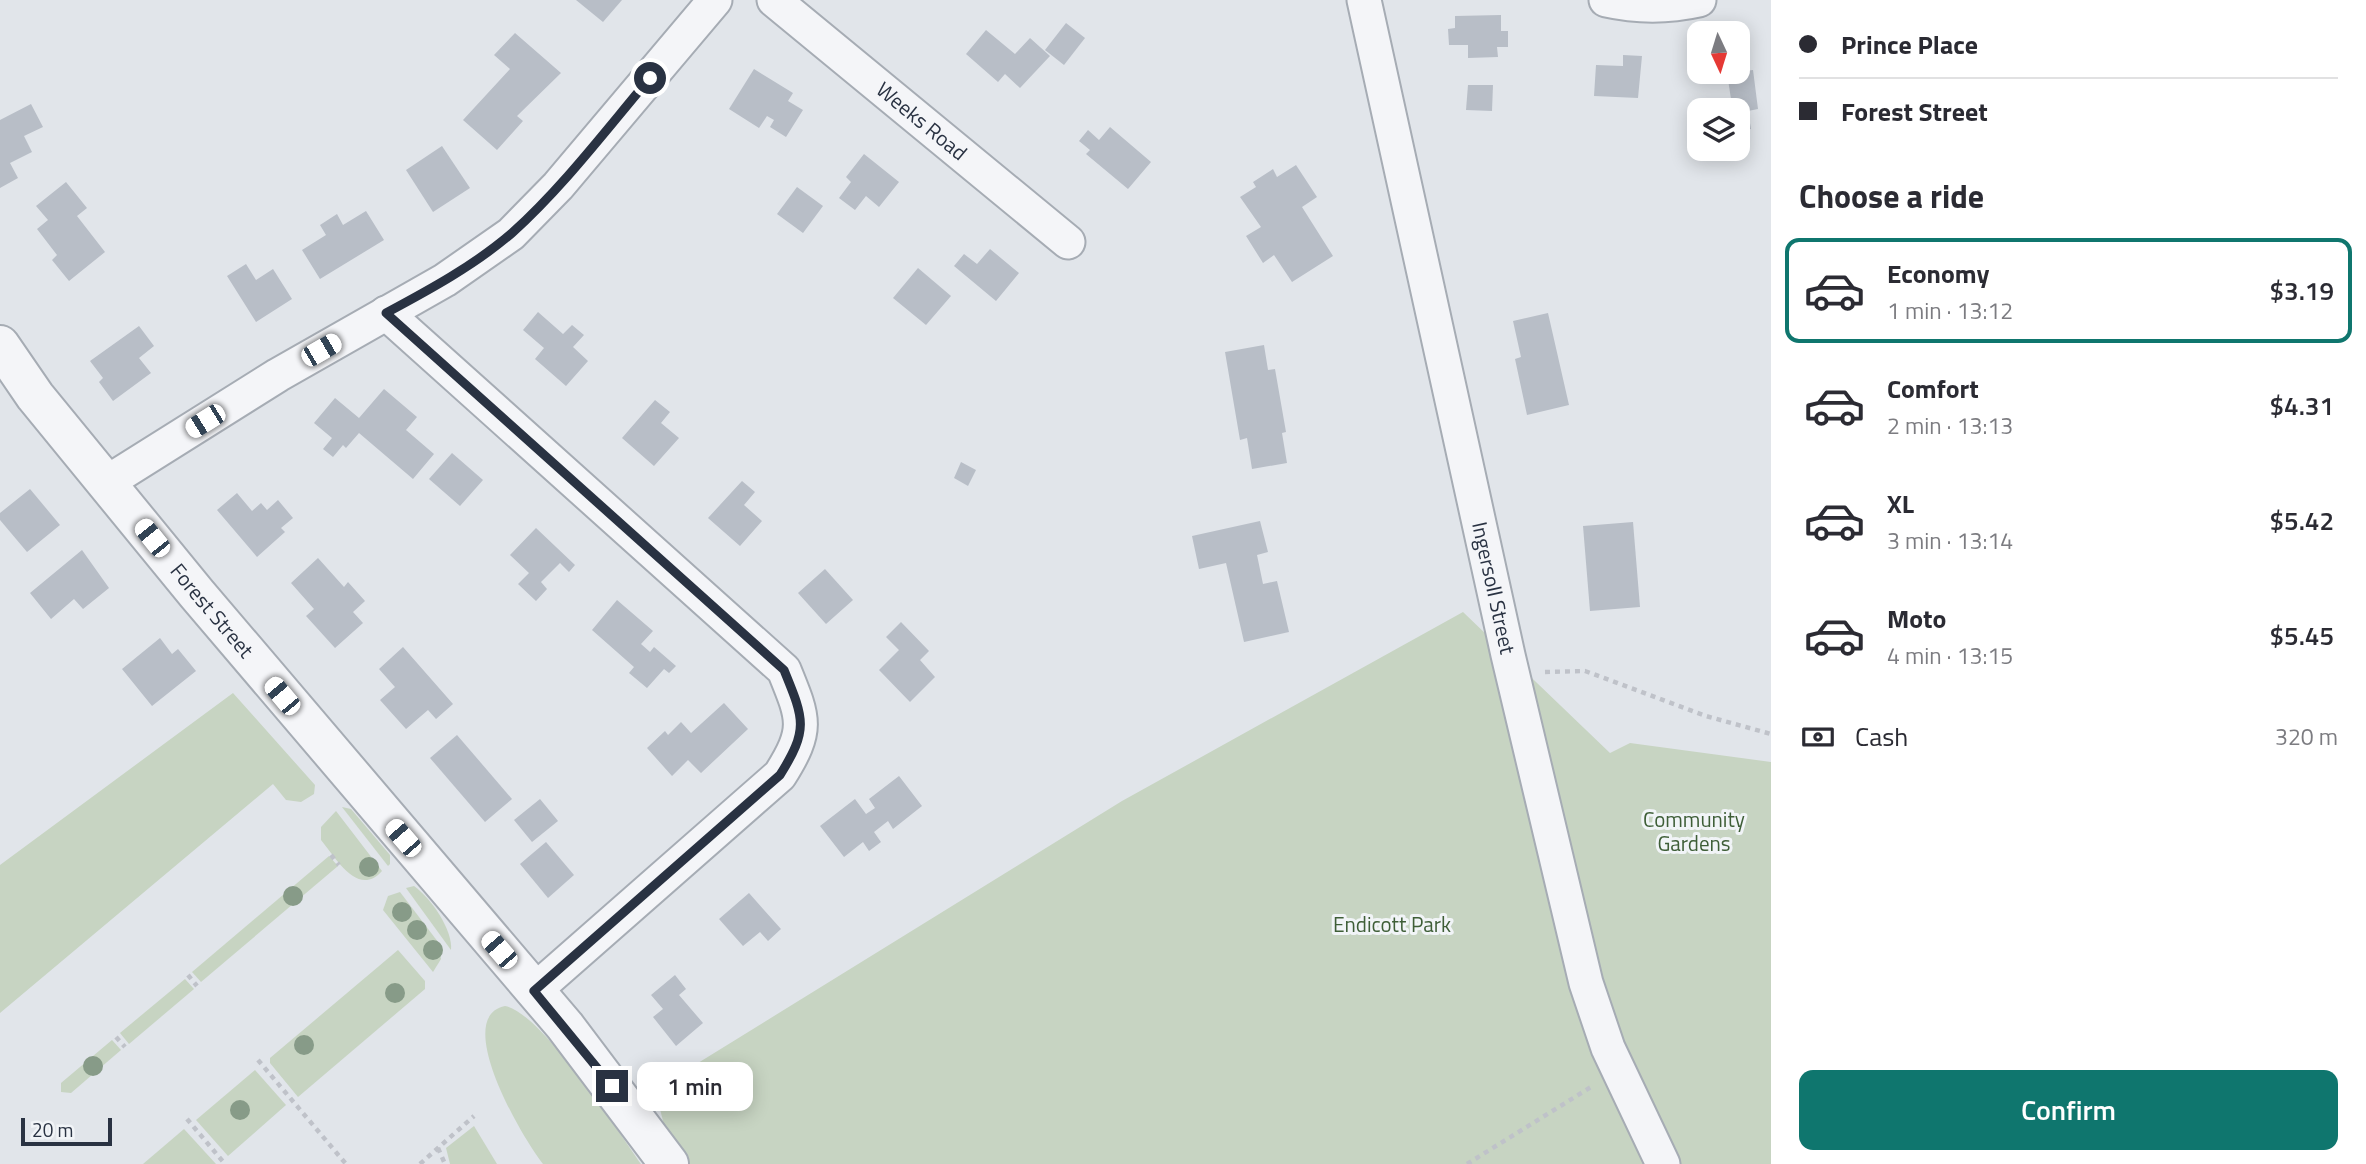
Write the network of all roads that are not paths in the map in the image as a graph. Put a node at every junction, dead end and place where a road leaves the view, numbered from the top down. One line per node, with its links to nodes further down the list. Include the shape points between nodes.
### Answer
1 (715, 0): 7 (street, via 558,186 511,234 445,280)
2 (774, 0): 6 (street, Weeks Road)
3 (1364, 0): 12 (street, Ingersoll Street, via 1400,178 1586,983 1619,1070)
4 (1606, 0): 5 (street, via 1626,5 1677,5)
5 (1699, 0)
6 (1068, 242)
7 (386, 313): 9 (street); 10 (street, via 784,670 801,724 798,747 780,775)
8 (0, 345): 9 (street, Forest Street, via 35,396)
9 (106, 482): 10 (street, Forest Street)
10 (534, 991): 11 (street, Forest Street, via 600,1070)
11 (668, 1164)
12 (1663, 1164)

